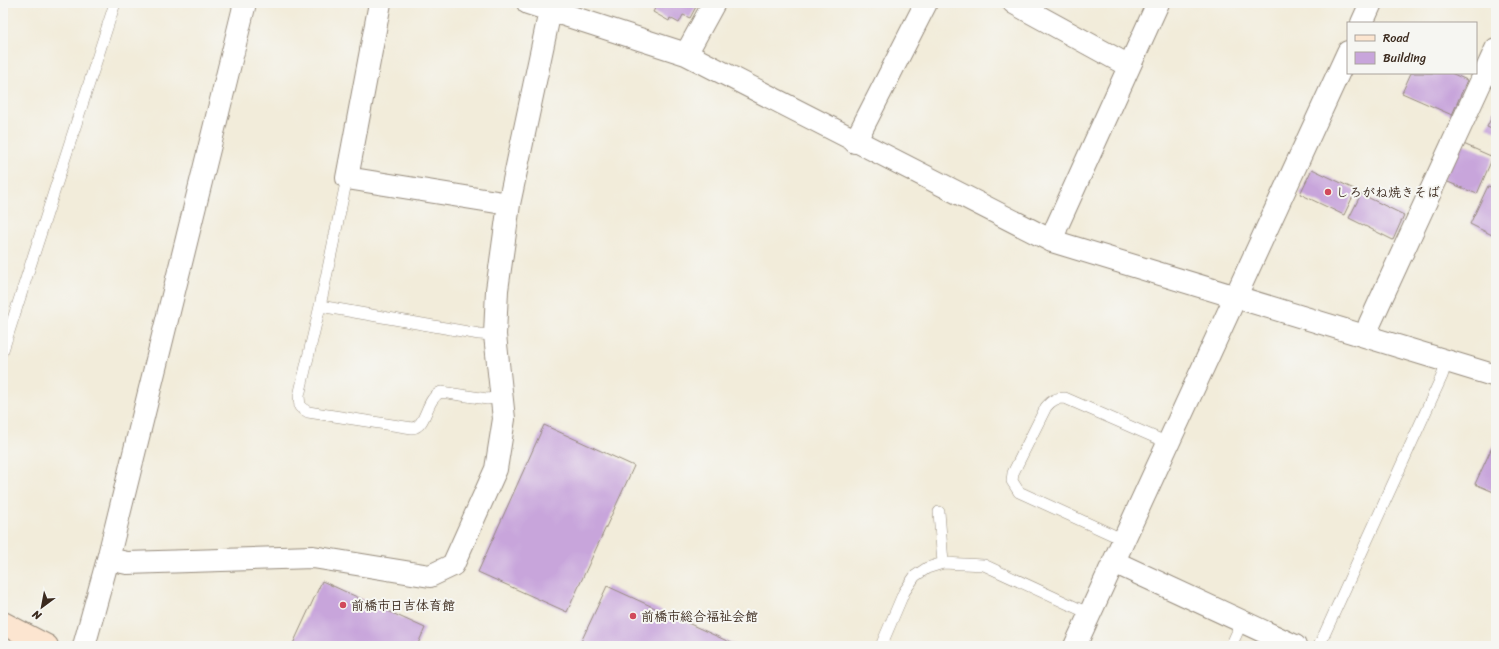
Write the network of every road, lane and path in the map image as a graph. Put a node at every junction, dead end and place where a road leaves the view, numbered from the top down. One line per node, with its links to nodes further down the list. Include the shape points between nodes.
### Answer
1 (115, 3): 24 (lane)
2 (244, 3): 31 (street)
3 (380, 3): 17 (street)
4 (528, 3): 10 (street)
5 (714, 3): 13 (street)
6 (926, 3): 16 (street)
7 (1014, 3): 15 (street)
8 (1158, 3): 15 (street)
9 (1371, 3): 11 (street)
10 (550, 11): 13 (street); 18 (street)
11 (1362, 22)
12 (1496, 49): 23 (street)
13 (686, 54): 16 (street)
14 (1347, 54): 20 (street)
15 (1129, 66): 19 (street)
16 (856, 142): 19 (street)
17 (347, 178): 18 (street); 21 (lane)
18 (509, 204): 22 (street, via 497,290)
19 (1052, 241): 20 (street)
20 (1235, 297): 23 (street); 28 (street)
21 (320, 306): 22 (lane); 27 (lane, via 299,396 300,407 308,412 416,428 435,395 441,392 487,399)
22 (495, 335): 27 (street)
23 (1366, 336): 25 (street)
24 (3, 350)
25 (1447, 361): 26 (street); 43 (lane)
26 (1496, 376)
27 (502, 396): 31 (street, via 504,419 496,469 453,565 430,576 312,557 127,563)
28 (1168, 443): 30 (street); 30 (lane, via 1065,398 1058,398 1046,407 1012,473 1012,481 1019,492)
29 (938, 512): 33 (lane)
30 (1124, 540): 32 (street)
31 (108, 559): 38 (street)
32 (1114, 562): 34 (street); 35 (street)
33 (943, 563): 34 (lane, via 984,565); 39 (lane, via 927,568 915,576 904,592)
34 (1090, 614): 40 (street)
35 (1242, 622): 41 (lane); 42 (street)
36 (3, 623): 37 (street)
37 (47, 646)
38 (84, 646)
39 (880, 646)
40 (1075, 646)
41 (1231, 646)
42 (1295, 646)
43 (1319, 646)

